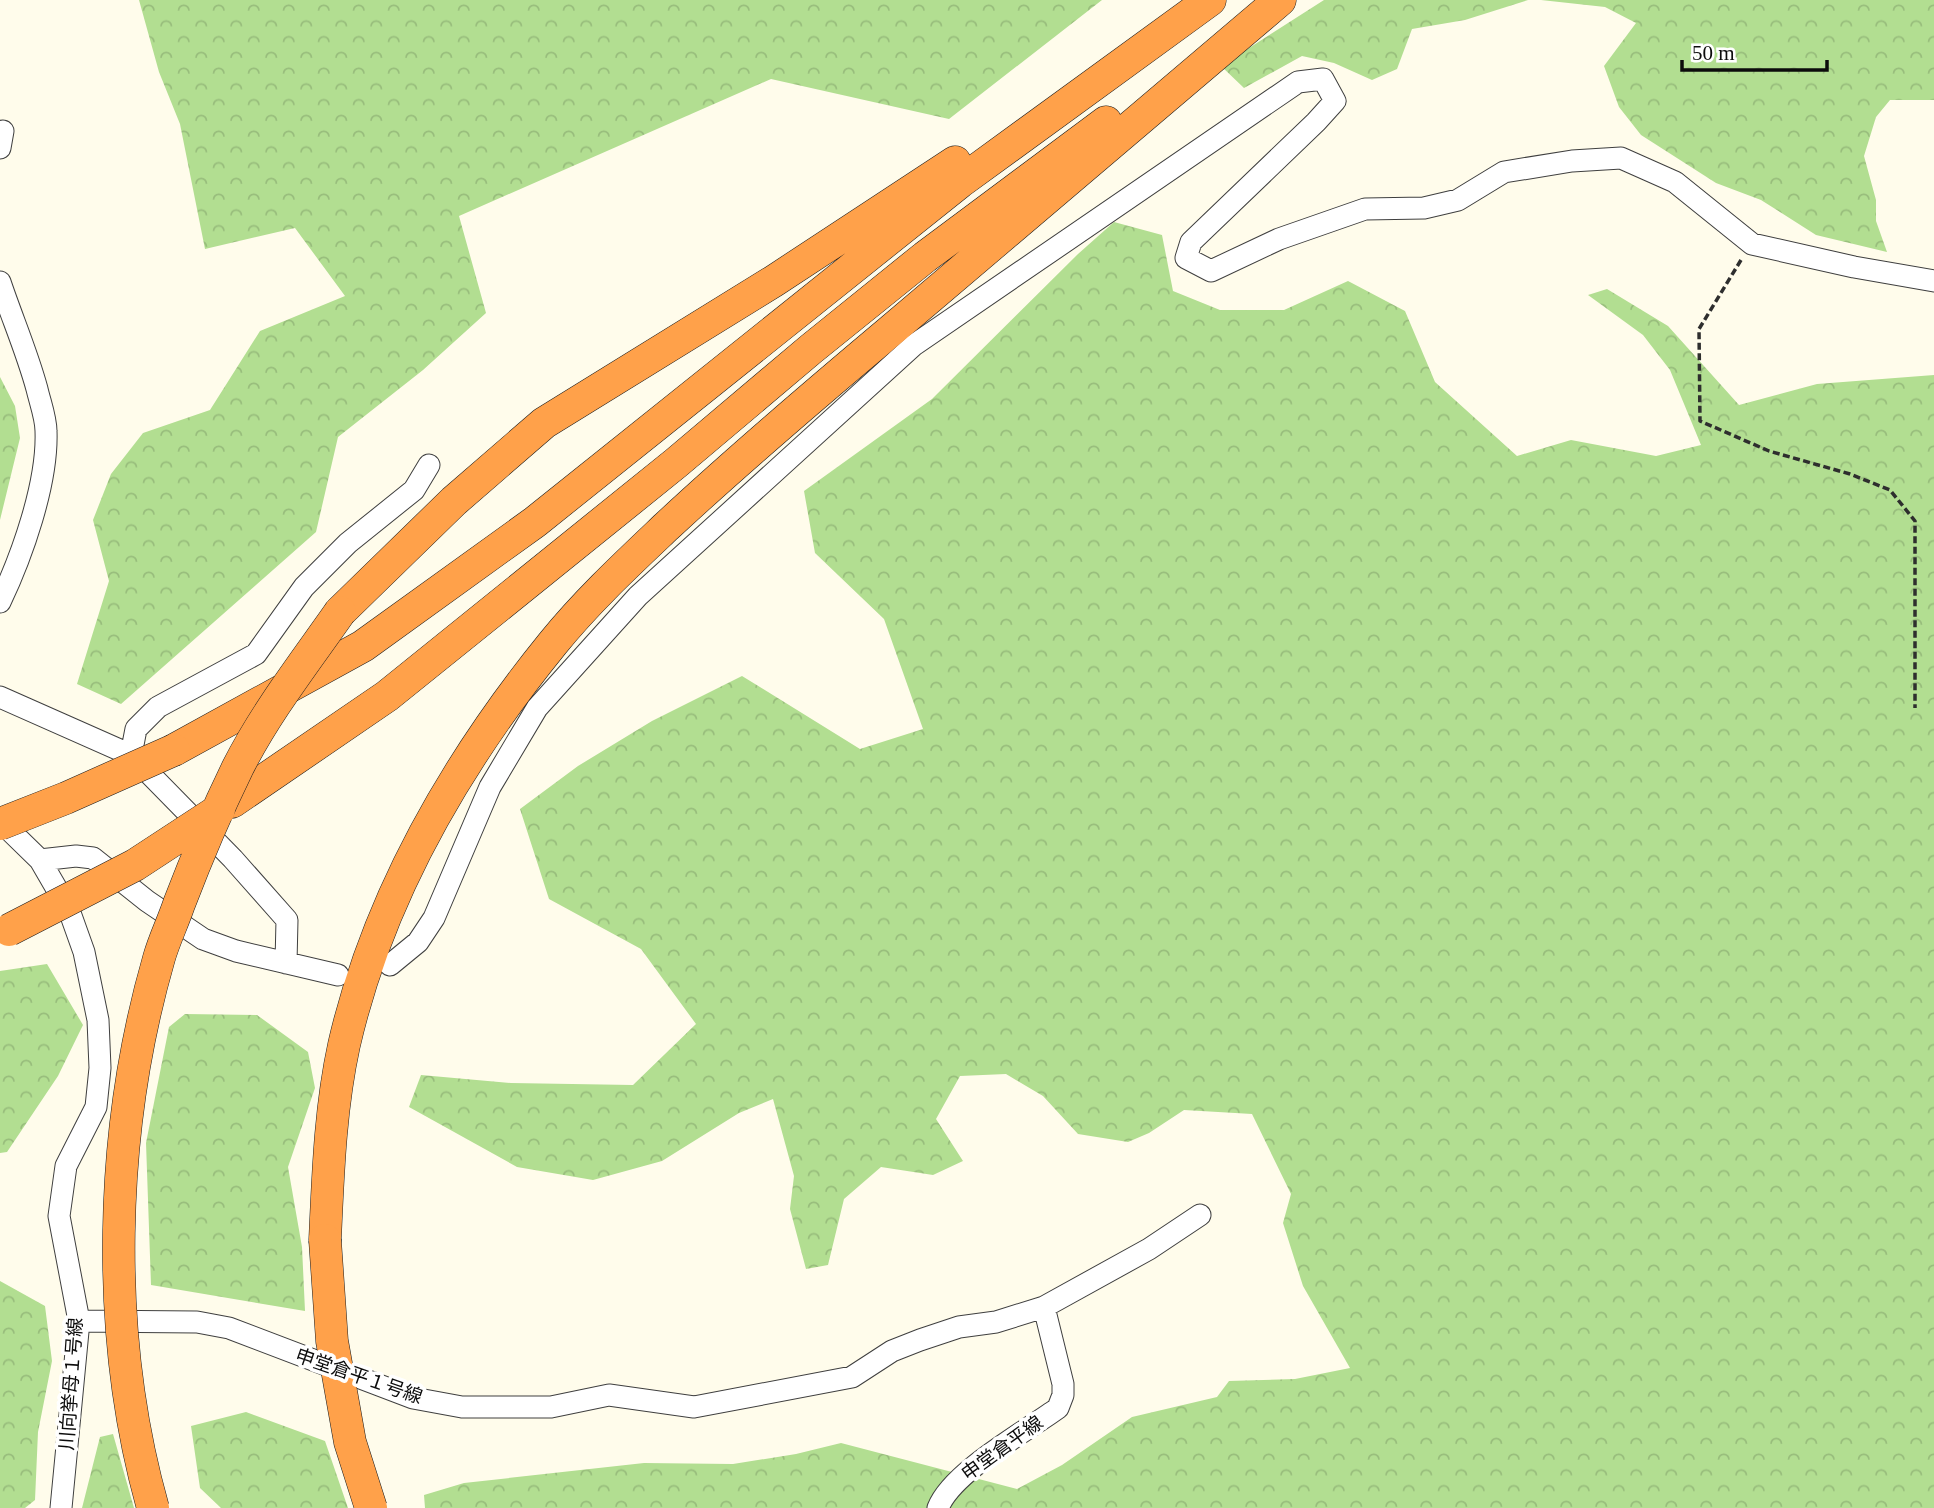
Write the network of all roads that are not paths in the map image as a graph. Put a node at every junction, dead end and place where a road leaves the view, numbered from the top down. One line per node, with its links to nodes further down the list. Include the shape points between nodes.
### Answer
1 (1210, 0): 4 (highway)
2 (1270, 0): 13 (highway, bridge, via 925,257 387,696 135,865)
3 (1280, 0): 22 (highway, bridge, via 738,460 628,562 555,640 452,786 408,866 373,949 344,1046 329,1151 325,1240 332,1341 350,1442)
4 (1163, 34): 11 (highway, bridge, via 960,182 535,522 363,646 174,750); 21 (highway, bridge, via 1072,78 935,176 544,423 454,501 340,612 284,692 240,765 200,850 159,957 140,1040 122,1155 118,1270 138,1454)
5 (1934, 281): 15 (street, via 1752,244 1675,182 1621,158 1504,173 1458,200 1424,208 1365,209 1279,239 1211,271 1186,258 1191,242 1335,101 1323,79 1298,82 914,345 638,596 537,708 490,786 434,918 418,942)
6 (0, 282): 8 (street, via 27,354 46,429 44,461 30,520)
7 (429, 465): 10 (street, via 414,490 348,543 304,587 256,654 158,707 135,729)
8 (0, 602)
9 (0, 697): 10 (street)
10 (131, 755): 14 (street, via 287,920)
11 (0, 822): 12 (street, 川向挙母１号線)
12 (40, 860): 14 (street, via 93,858 203,939); 19 (street, 川向挙母１号線, via 69,910 84,952 98,1020 96,1107 66,1166 59,1216)
13 (4, 932)
14 (286, 963): 16 (street)
15 (390, 965)
16 (338, 975)
17 (1200, 1215): 18 (street, 申堂倉平１号線)
18 (1044, 1307): 19 (street, 申堂倉平１号線, via 920,1340 892,1351 852,1377 694,1407 610,1395 551,1407 462,1407 413,1398 229,1328 197,1322); 23 (street, 申堂倉平線, via 1063,1384 1058,1408 967,1471 942,1496)
19 (79, 1321): 20 (street, 川向挙母１号線)
20 (61, 1508)
21 (153, 1508)
22 (371, 1508)
23 (938, 1508)

